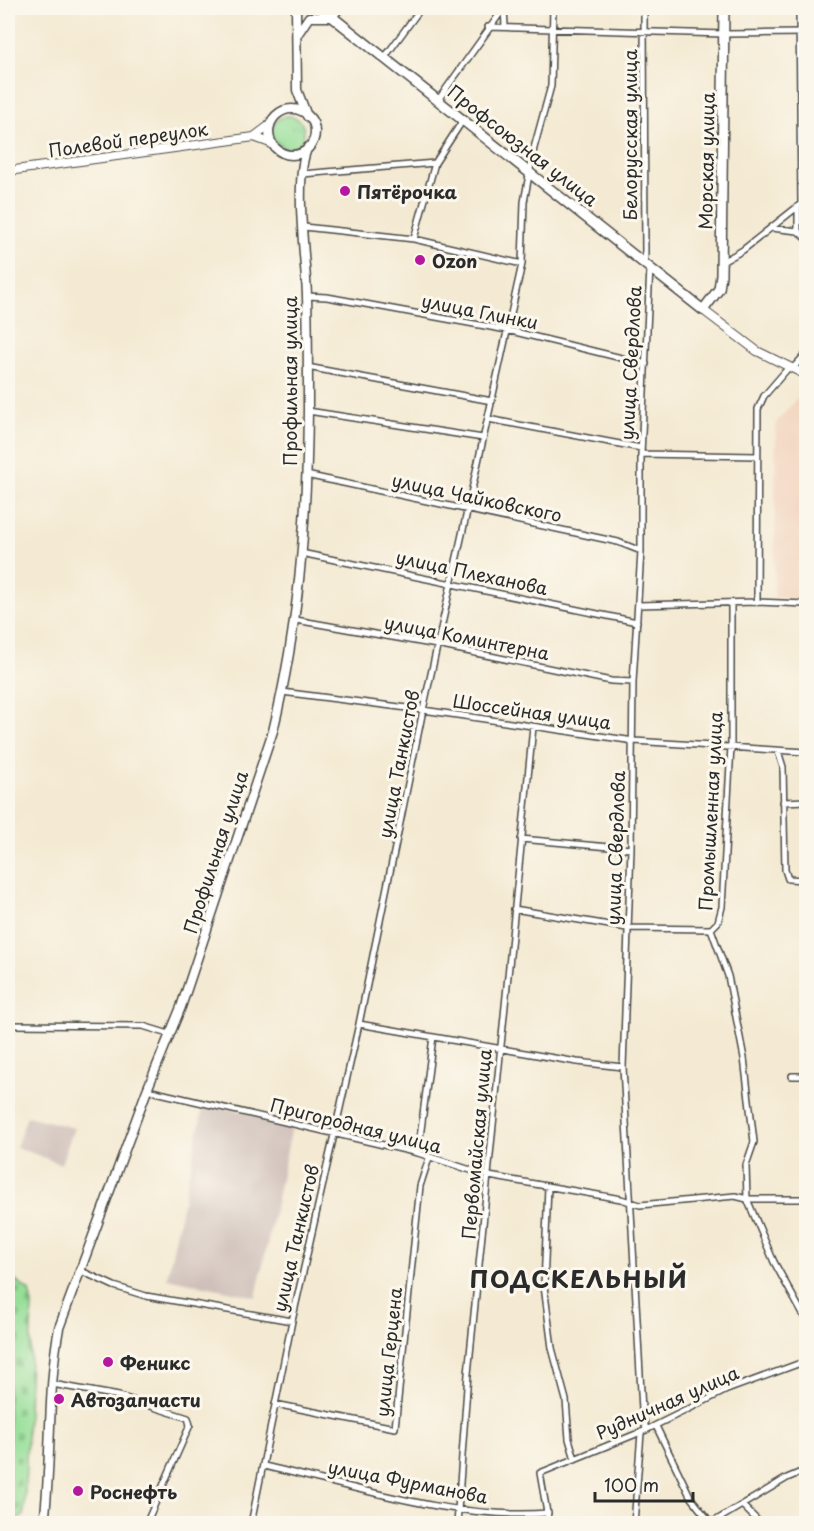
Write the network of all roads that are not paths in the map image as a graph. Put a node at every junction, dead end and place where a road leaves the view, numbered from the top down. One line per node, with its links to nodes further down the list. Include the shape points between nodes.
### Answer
1 (288, 8): 19 (main road)
2 (296, 8): 19 (main road)
3 (321, 8): 11 (highway, Профсоюзная улица)
4 (340, 8): 11 (street)
5 (421, 8): 20 (street)
6 (504, 8): 12 (street); 13 (street)
7 (553, 8): 14 (street, улица Танкистов)
8 (644, 8): 15 (street, Белорусская улица)
9 (724, 8): 18 (highway, Морская улица)
10 (799, 8): 16 (street)
11 (334, 17): 19 (main road, via 309,17); 20 (highway, Профсоюзная улица)
12 (506, 26): 13 (street); 14 (street)
13 (488, 27): 22 (street)
14 (552, 30): 15 (street); 34 (street, улица Танкистов, via 551,86)
15 (643, 31): 18 (street); 44 (street, Белорусская улица)
16 (798, 33): 17 (street); 18 (street); 36 (street)
17 (807, 33)
18 (724, 34): 42 (highway, Морская улица)
19 (296, 38): 21 (main road)
20 (385, 57): 22 (highway, Профсоюзная улица)
21 (297, 90): 23 (main road); 24 (main road)
22 (438, 100): 25 (highway, Профсоюзная улица)
23 (284, 111): 24 (main road, via 298,110); 26 (main road)
24 (307, 116): 29 (main road, via 315,132)
25 (463, 119): 31 (street); 34 (highway, Профсоюзная улица)
26 (270, 125): 27 (street); 28 (main road)
27 (254, 137): 28 (street); 32 (street, Полевой переулок)
28 (273, 144): 30 (main road)
29 (309, 147): 30 (main road, via 299,154); 33 (main road, Профильная улица)
30 (287, 154): 33 (main road)
31 (435, 163): 33 (street); 41 (street)
32 (8, 171)
33 (302, 171): 37 (main road, Профильная улица)
34 (531, 172): 43 (street, улица Танкистов, via 524,202); 44 (highway, Профсоюзная улица)
35 (807, 200): 36 (street)
36 (799, 206): 38 (street); 39 (street)
37 (304, 227): 41 (street); 45 (main road, Профильная улица)
38 (771, 228): 39 (street); 42 (street)
39 (798, 231): 40 (street)
40 (807, 238)
41 (414, 239): 43 (street)
42 (722, 262): 46 (highway, Морская улица, via 719,289)
43 (522, 264): 47 (street, улица Танкистов)
44 (647, 264): 46 (highway, Профсоюзная улица); 49 (street, улица Свердлова)
45 (307, 296): 47 (street, улица Глинки); 50 (main road, Профильная улица)
46 (703, 310): 51 (street, via 757,351)
47 (507, 330): 49 (street, улица Глинки); 53 (street, улица Танкистов)
48 (807, 354): 51 (street)
49 (646, 364): 57 (street, улица Свердлова)
50 (307, 367): 53 (street); 54 (main road, Профильная улица)
51 (791, 368): 52 (street); 58 (street, via 760,403)
52 (807, 375)
53 (492, 401): 55 (street, улица Танкистов)
54 (308, 411): 56 (street); 59 (main road, Профильная улица)
55 (488, 419): 56 (street, улица Танкистов); 57 (street)
56 (483, 438): 60 (street, улица Танкистов)
57 (641, 451): 58 (street); 61 (street, улица Свердлова)
58 (757, 456): 64 (street)
59 (305, 475): 60 (street, улица Чайковского); 62 (main road, Профильная улица)
60 (467, 510): 61 (street, улица Чайковского, via 618,542); 63 (street, улица Танкистов)
61 (641, 551): 67 (street, улица Свердлова)
62 (301, 553): 63 (street, улица Плеханова); 68 (main road, Профильная улица)
63 (452, 582): 69 (street, улица Плеханова); 70 (street, улица Танкистов)
64 (757, 602): 65 (street); 66 (street)
65 (731, 604): 67 (street); 76 (street, Промышленная улица)
66 (807, 604)
67 (638, 605): 69 (street, улица Свердлова)
68 (296, 620): 70 (street, улица Коминтерна); 72 (main road, Профильная улица)
69 (637, 622): 71 (street, улица Свердлова)
70 (437, 645): 71 (street, улица Коминтерна, via 611,681); 73 (street, улица Танкистов)
71 (633, 682): 75 (street, улица Свердлова)
72 (282, 692): 73 (street, Шоссейная улица); 89 (main road, Профильная улица, via 273,731)
73 (423, 710): 74 (street, Шоссейная улица); 87 (street, улица Танкистов)
74 (533, 727): 75 (street, Шоссейная улица); 81 (street, Первомайская улица)
75 (634, 741): 76 (street, Шоссейная улица); 82 (street, улица Свердлова)
76 (731, 746): 77 (street, Шоссейная улица); 86 (street, Промышленная улица, via 722,907 718,922)
77 (778, 751): 78 (street, Шоссейная улица); 80 (street, via 783,767)
78 (807, 752)
79 (807, 801): 80 (street)
80 (783, 802): 83 (street, via 785,870 788,879)
81 (521, 838): 82 (street); 84 (street, Первомайская улица)
82 (631, 849): 85 (street, улица Свердлова)
83 (807, 880)
84 (514, 909): 85 (street); 91 (street, Первомайская улица)
85 (627, 928): 86 (street); 92 (street, улица Свердлова)
86 (711, 929): 101 (street, Промышленная улица, via 728,976 744,1058 754,1142 746,1164)
87 (359, 1024): 90 (street); 96 (street, улица Танкистов)
88 (8, 1025): 89 (street, via 143,1026)
89 (169, 1034): 95 (main road, Профильная улица)
90 (433, 1036): 91 (street); 97 (street)
91 (500, 1048): 92 (street); 99 (street, Первомайская улица)
92 (623, 1067): 103 (street, улица Свердлова)
93 (792, 1076): 94 (street)
94 (807, 1076)
95 (147, 1090): 96 (street, Пригородная улица); 104 (main road, Профильная улица)
96 (334, 1133): 97 (street, Пригородная улица); 106 (street, улица Танкистов)
97 (418, 1153): 98 (street, Пригородная улица)
98 (429, 1158): 99 (street, Пригородная улица); 109 (street, улица Герцена, via 420,1186 395,1428)
99 (489, 1176): 100 (street, Пригородная улица); 116 (street, Первомайская улица)
100 (548, 1186): 103 (street, Пригородная улица); 112 (street, via 544,1286 552,1348 566,1400)
101 (747, 1199): 102 (street, Пригородная улица); 103 (street, Пригородная улица, via 735,1196); 105 (street, Промышленная улица, via 774,1262)
102 (807, 1199)
103 (631, 1203): 111 (street, улица Свердлова)
104 (79, 1270): 106 (street, via 114,1287 146,1296); 108 (main road, Профильная улица, via 59,1328)
105 (807, 1320)
106 (292, 1321): 109 (street, улица Танкистов)
107 (807, 1361): 110 (street, Рудничная улица, via 727,1390)
108 (52, 1384): 119 (main road, Профильная улица); 120 (street, via 119,1396 188,1418 190,1425)
109 (275, 1404): 113 (street, улица Танкистов)
110 (656, 1426): 111 (street, Рудничная улица); 118 (street, via 691,1498)
111 (643, 1432): 112 (street, Рудничная улица); 124 (street, улица Свердлова)
112 (575, 1459): 117 (street, Рудничная улица, via 540,1473)
113 (264, 1466): 116 (street, улица Фурманова); 121 (street, улица Танкистов)
114 (807, 1470): 115 (street)
115 (742, 1505): 118 (street); 125 (street)
116 (458, 1511): 117 (street, улица Фурманова); 122 (street, Первомайская улица)
117 (548, 1513): 123 (street)
118 (710, 1523)
119 (44, 1524)
120 (146, 1524)
121 (251, 1524)
122 (457, 1524)
123 (549, 1524)
124 (634, 1524)
125 (761, 1524)

